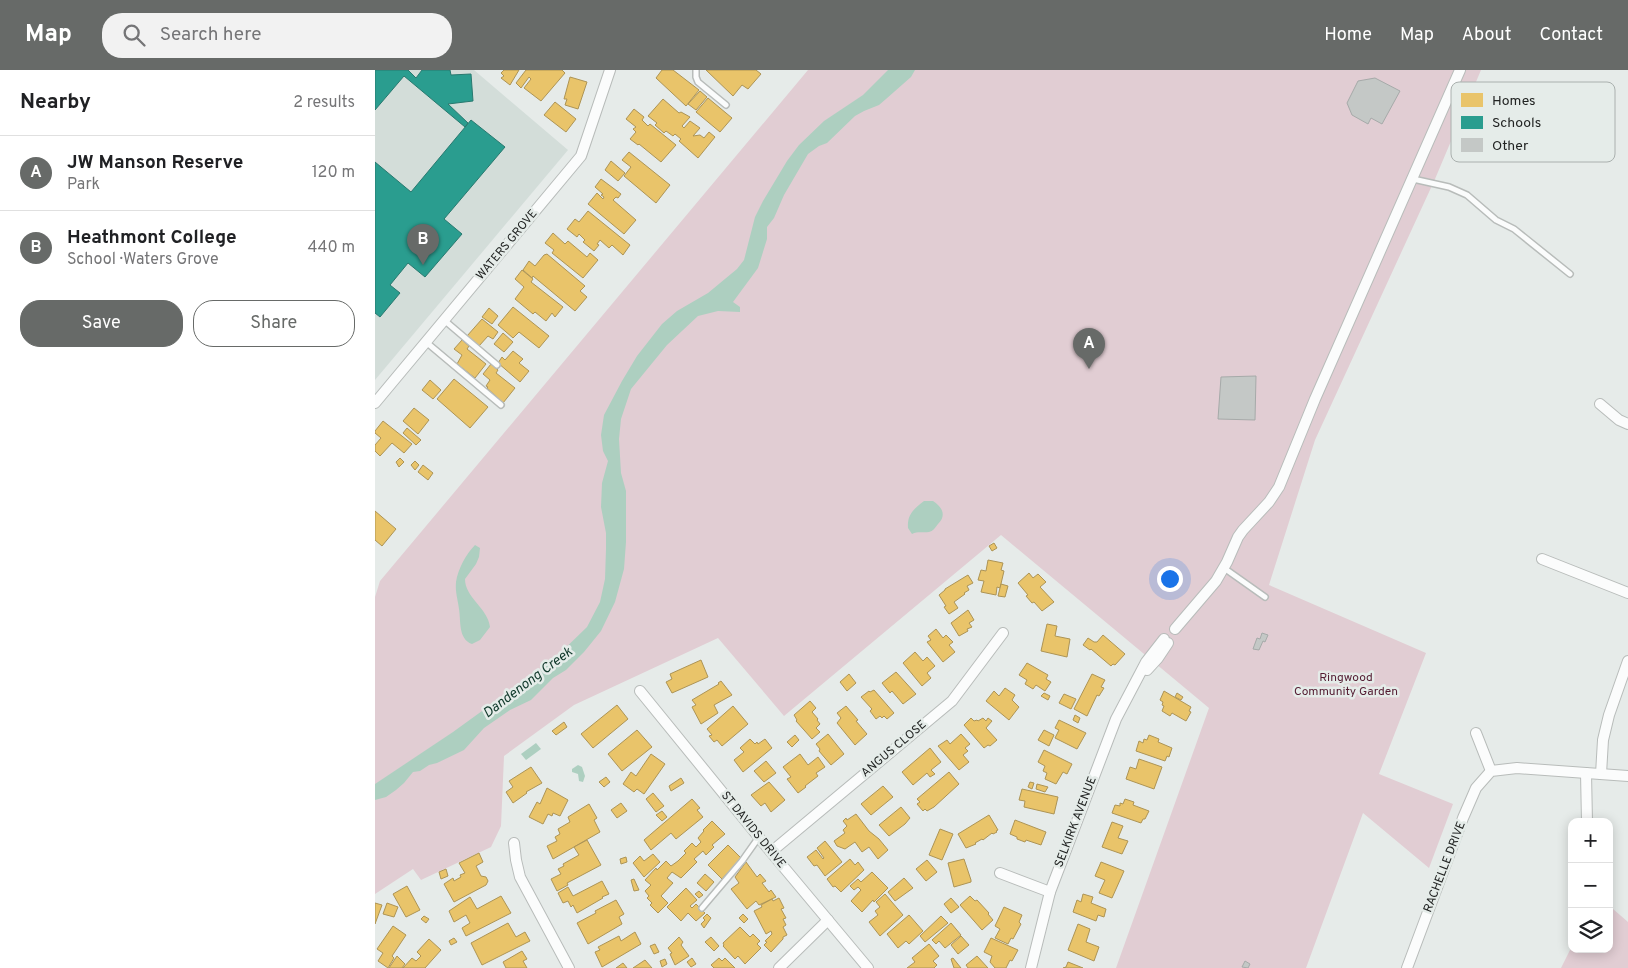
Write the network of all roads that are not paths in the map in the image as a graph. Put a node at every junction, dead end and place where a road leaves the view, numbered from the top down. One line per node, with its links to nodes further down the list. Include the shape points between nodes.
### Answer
1 (610, 70): 9 (street, WATERS GROVE, via 581,156)
2 (696, 70): 6 (lane, via 698,82)
3 (1460, 70): 4 (street)
4 (1455, 82)
5 (1451, 91): 7 (street)
6 (726, 104)
7 (1413, 179): 8 (lane, via 1449,187 1467,195); 17 (street, via 1283,479 1269,502 1238,537)
8 (1570, 274)
9 (444, 320): 10 (street, WATERS GROVE); 11 (lane)
10 (426, 342): 12 (street, WATERS GROVE); 14 (lane)
11 (497, 365)
12 (375, 403)
13 (1600, 404): 15 (street)
14 (501, 405)
15 (1628, 424)
16 (1542, 558): 18 (street)
17 (1224, 568): 19 (lane); 20 (street, via 1216,582)
18 (1628, 593)
19 (1265, 597)
20 (1175, 629): 22 (lane)
21 (1003, 633): 33 (street, ANGUS CLOSE, via 952,701)
22 (1166, 641): 35 (street, SELKIRK AVENUE, via 1158,658 1135,681 1116,719)
23 (1628, 661): 28 (street, via 1609,714 1603,740)
24 (640, 690): 31 (street, ST DAVIDS DRIVE)
25 (1476, 733): 26 (street)
26 (1491, 771): 27 (street, via 1517,768); 42 (street, RACHELLE DRIVE, via 1476,788 1463,818)
27 (1586, 773): 28 (street); 30 (street)
28 (1601, 774): 29 (street)
29 (1628, 776)
30 (1587, 818)
31 (759, 837): 33 (street, ST DAVIDS DRIVE); 36 (lane)
32 (514, 843): 38 (street, via 520,877)
33 (771, 852): 37 (street, ST DAVIDS DRIVE)
34 (1000, 873): 35 (street)
35 (1050, 892): 41 (street, SELKIRK AVENUE)
36 (702, 908)
37 (828, 920): 39 (street); 40 (street, ST DAVIDS DRIVE)
38 (569, 968)
39 (779, 968)
40 (868, 968)
41 (1031, 968)
42 (1407, 968)

